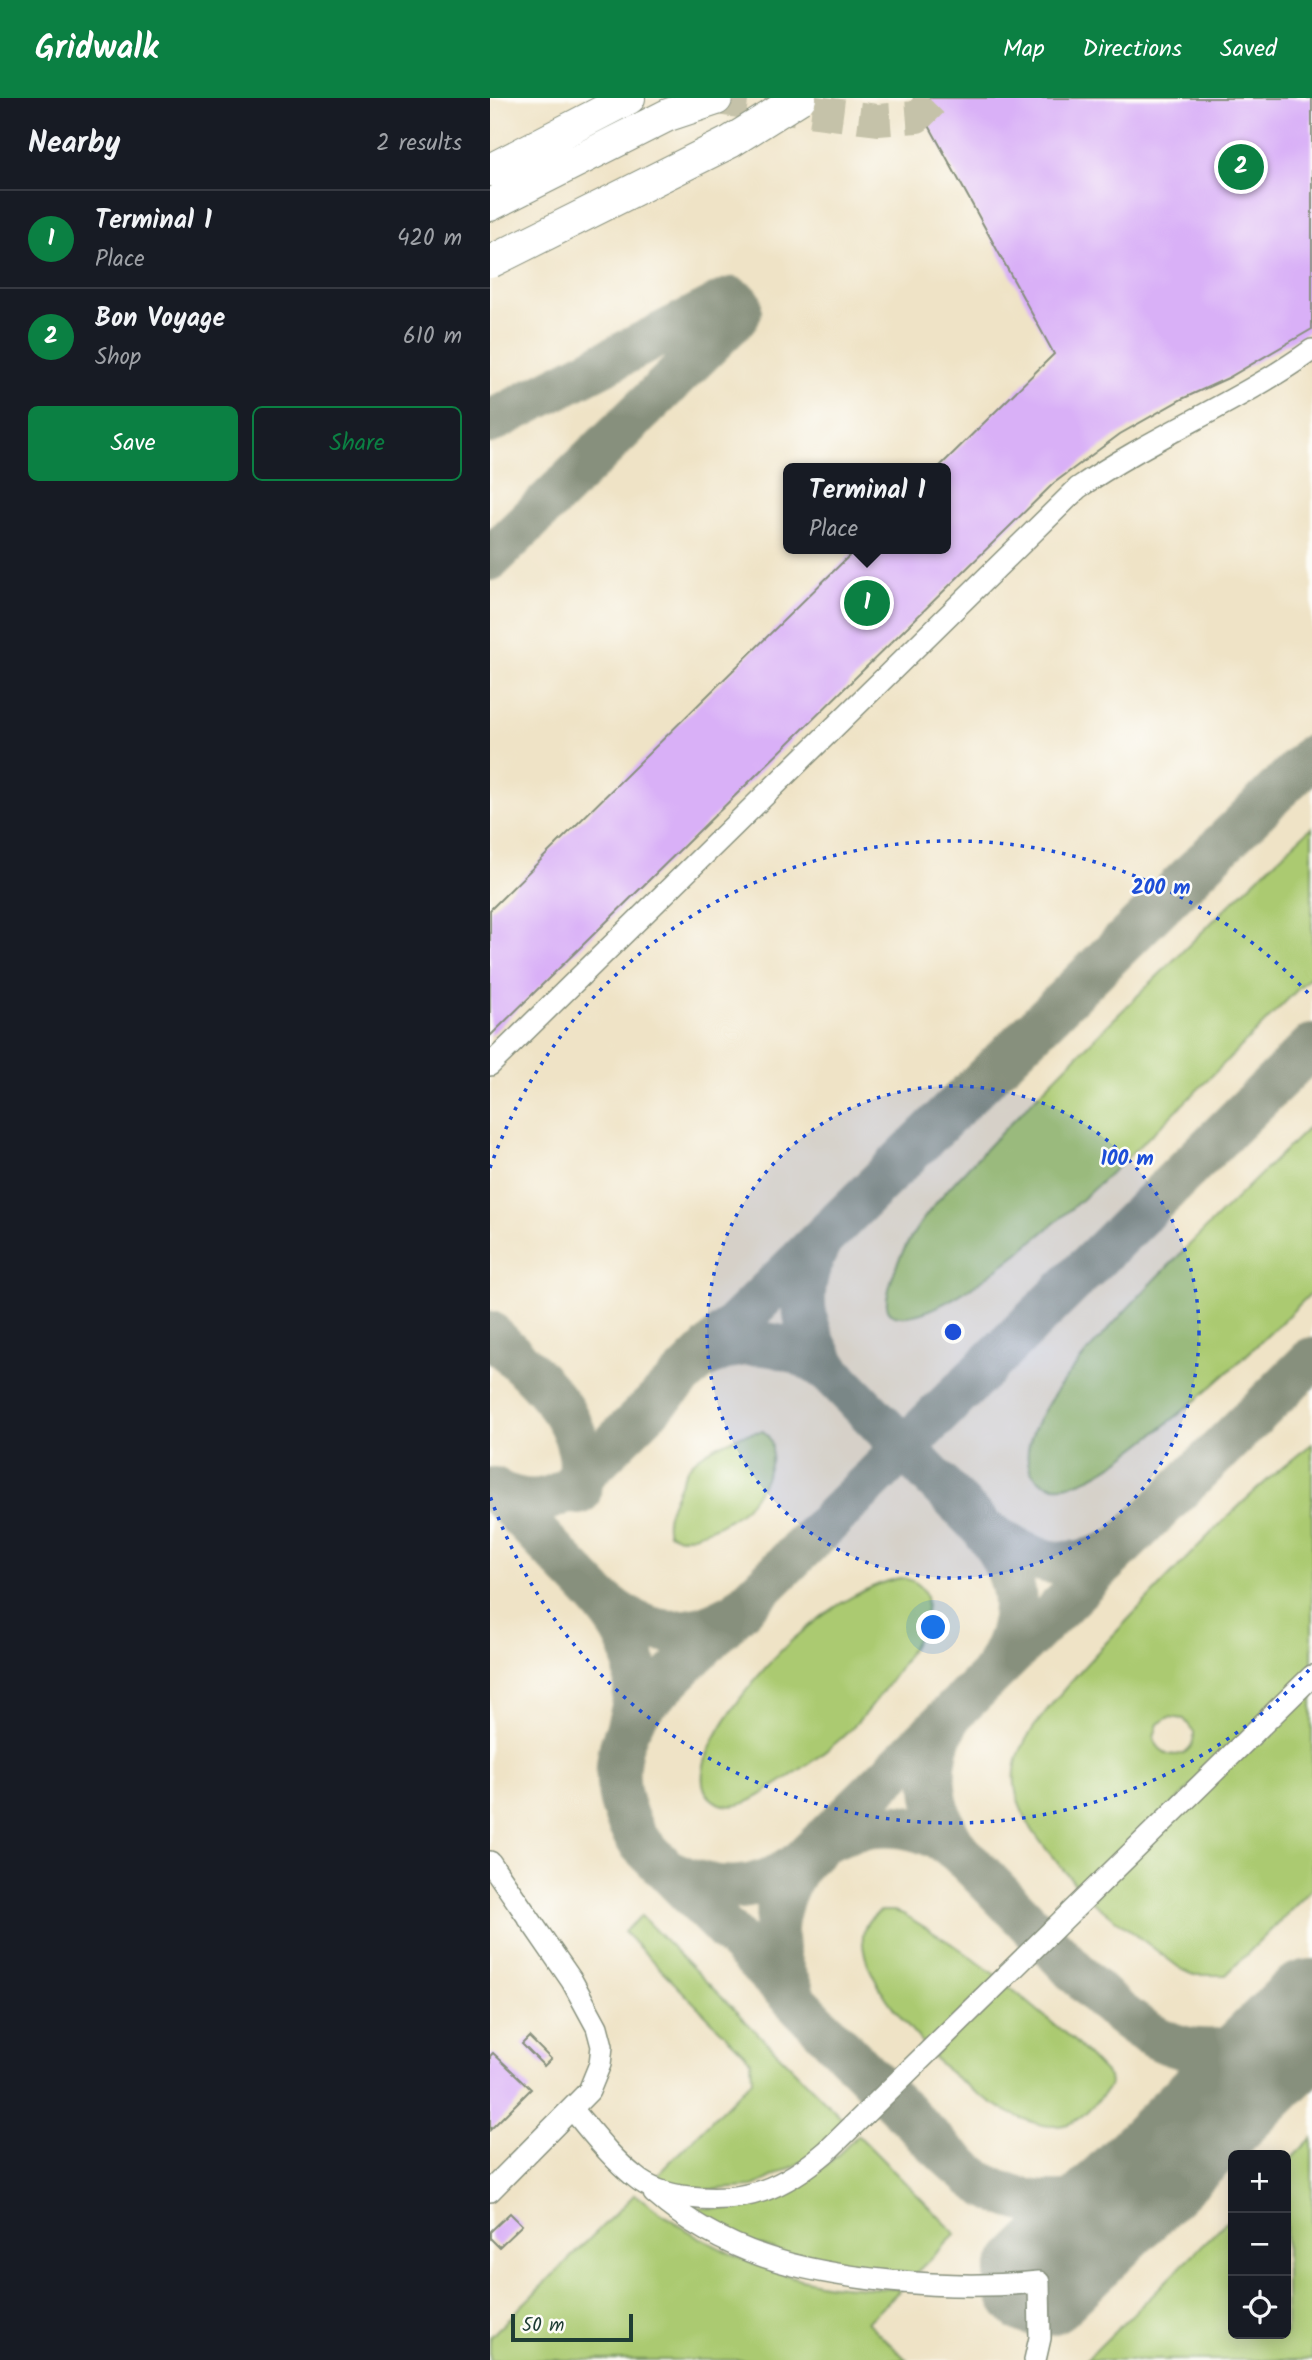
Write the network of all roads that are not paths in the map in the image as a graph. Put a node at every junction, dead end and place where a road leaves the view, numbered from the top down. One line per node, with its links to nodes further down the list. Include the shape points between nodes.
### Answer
1 (629, 98): 4 (highway)
2 (800, 98): 6 (highway, bridge, via 730,142)
3 (716, 99): 5 (highway, via 668,115)
4 (490, 170)
5 (490, 205)
6 (490, 262)
7 (1312, 350): 8 (lane, via 1078,488)
8 (490, 1065)
9 (1312, 1676): 12 (lane, via 807,2168 765,2191 718,2201 680,2196)
10 (490, 1862): 11 (lane, via 572,1981 597,2027 600,2064 589,2091)
11 (572, 2109): 12 (lane); 13 (lane)
12 (639, 2180): 14 (lane, via 688,2221 719,2239 802,2269 926,2284 988,2287 1039,2283 1040,2338)
13 (490, 2191)
14 (1035, 2360)

